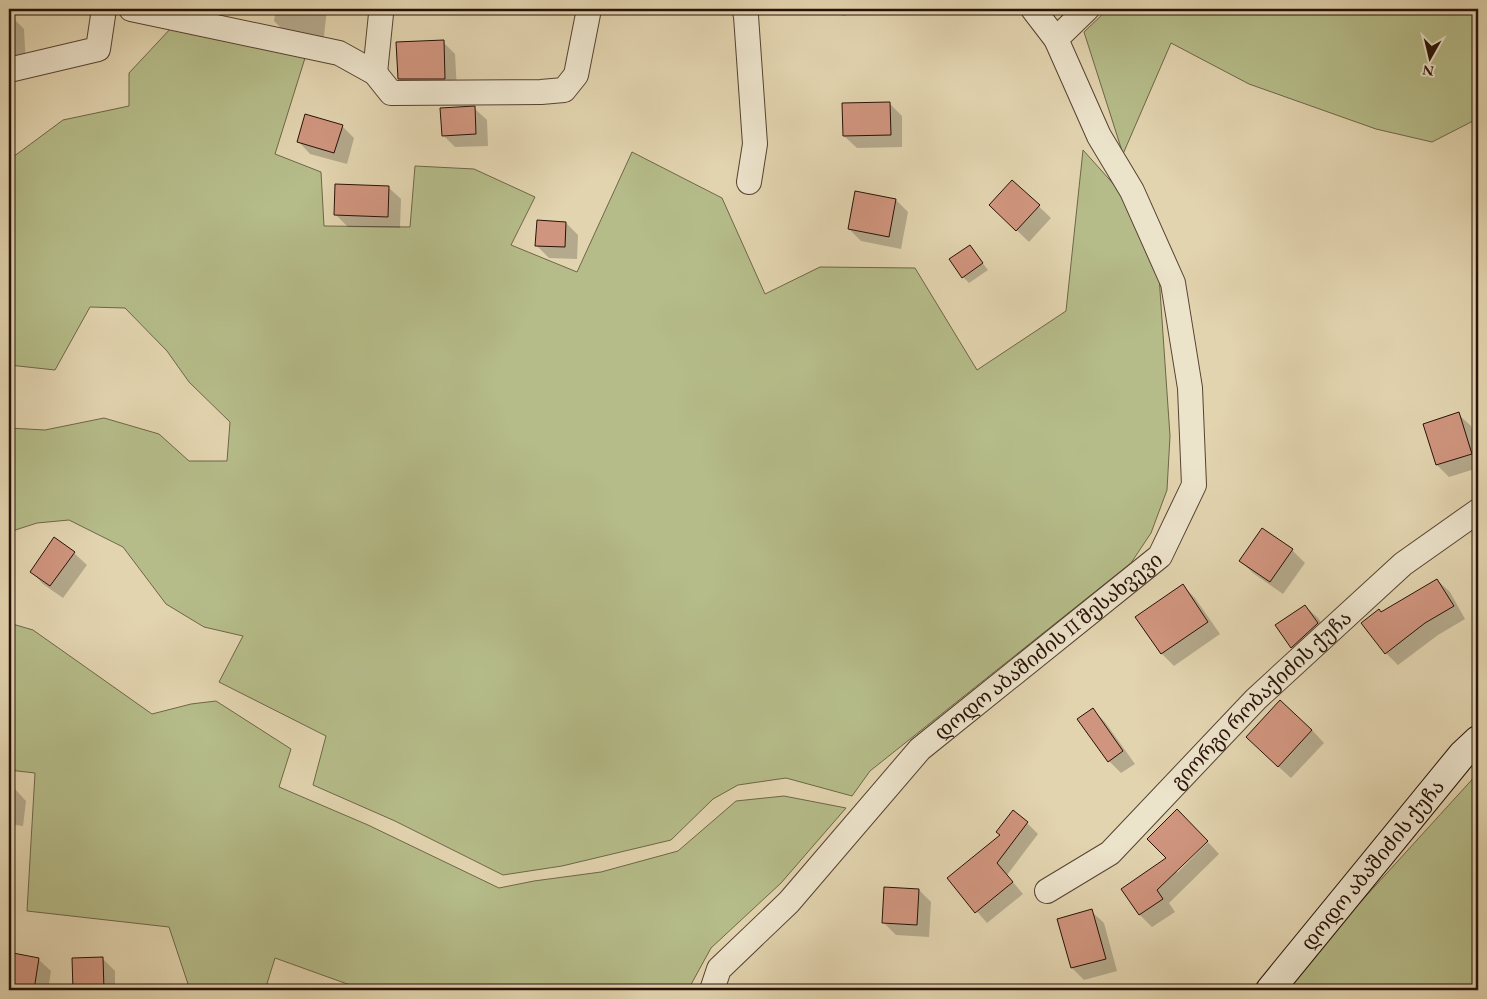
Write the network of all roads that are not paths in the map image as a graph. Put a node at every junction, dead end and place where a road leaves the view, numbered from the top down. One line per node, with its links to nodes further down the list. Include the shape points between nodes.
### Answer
1 (104, 9): 9 (street, via 98,48)
2 (131, 9): 10 (street, via 339,53)
3 (380, 9): 10 (street)
4 (589, 9): 10 (street, via 576,75 564,90 390,93)
5 (744, 9): 11 (street, via 755,144)
6 (1033, 9): 8 (street, დოდო აბაშიძის II შესახვევი)
7 (1088, 9): 8 (street)
8 (1056, 39): 15 (street, დოდო აბაშიძის II შესახვევი, via 1099,136 1132,190 1173,283 1190,388 1194,485 1160,556 920,749 789,902 719,969)
9 (9, 70)
10 (375, 73)
11 (748, 182)
12 (1478, 511): 14 (street, გიორგი რობაქიძის ქუჩა, via 1403,564 1256,698 1110,853)
13 (1478, 740): 16 (street, დოდო აბაშიძის ქუჩა)
14 (1047, 891)
15 (712, 990)
16 (1270, 990)

